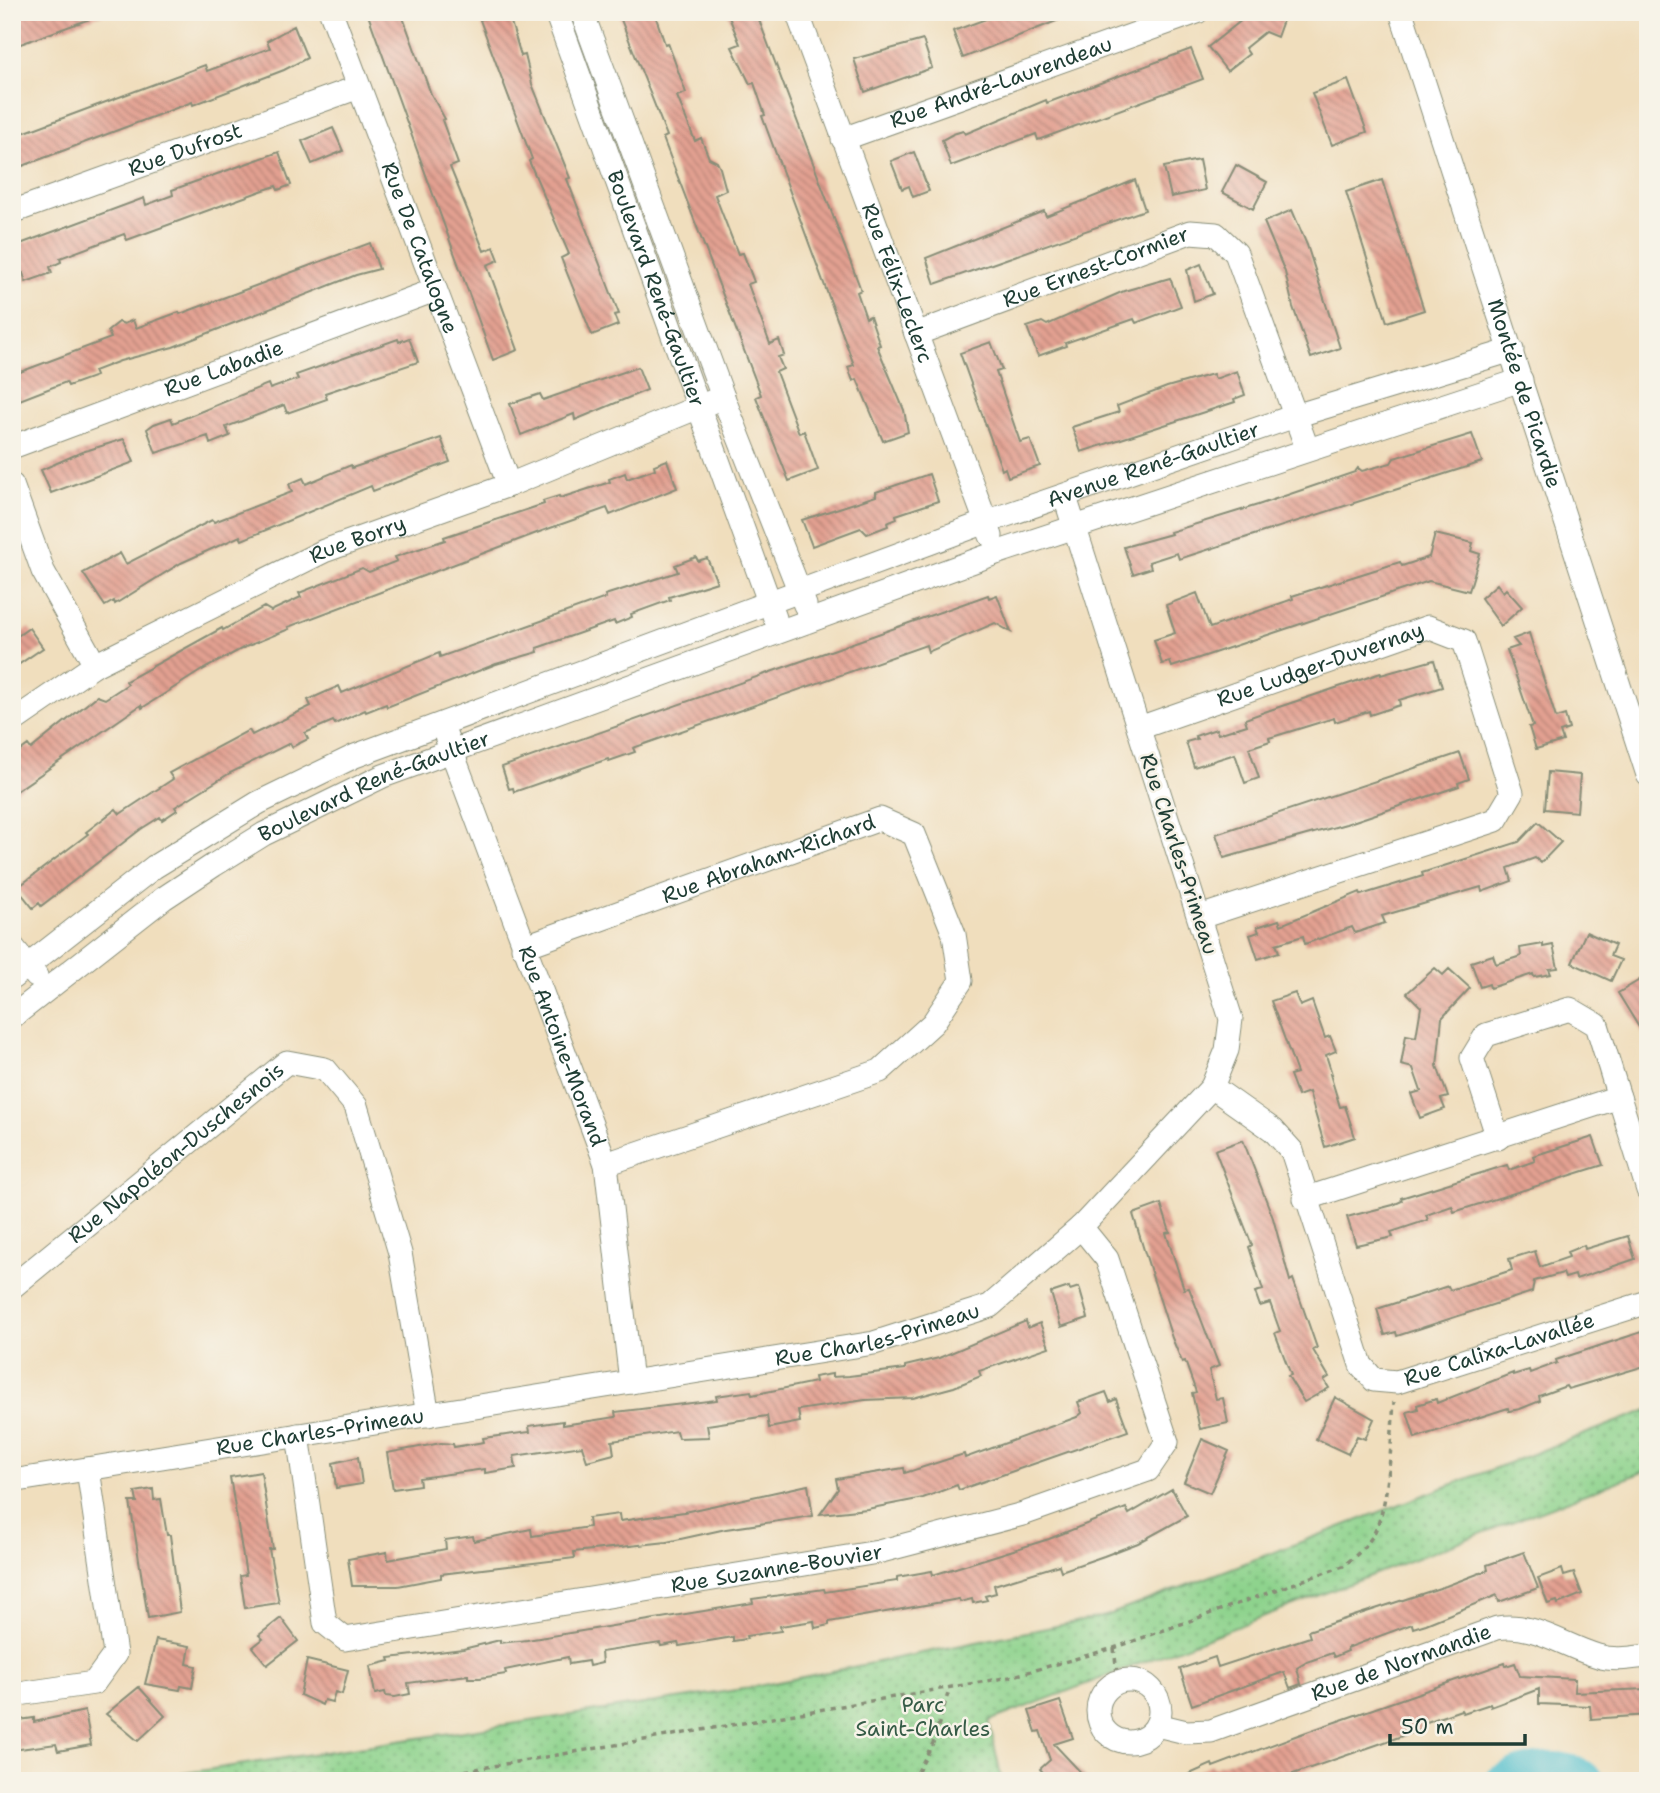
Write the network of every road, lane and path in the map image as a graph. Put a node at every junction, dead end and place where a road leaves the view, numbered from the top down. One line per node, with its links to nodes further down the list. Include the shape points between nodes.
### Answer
1 (331, 12): 7 (street, Rue De Catalogne)
2 (556, 12): 15 (street, Boulevard René-Gaultier)
3 (582, 12): 14 (street, Boulevard René-Gaultier)
4 (797, 12): 8 (street, Rue Félix-Leclerc)
5 (1197, 12): 8 (street, Rue André-Laurendeau)
6 (1401, 12): 12 (street, Montée de Picardie)
7 (359, 87): 9 (street, Rue Dufrost); 10 (street, Rue De Catalogne)
8 (843, 139): 11 (street, Rue Félix-Leclerc)
9 (12, 212)
10 (435, 290): 17 (street, Rue Labadie); 20 (street, Rue De Catalogne)
11 (916, 334): 16 (street, Rue Ernest-Cormier, via 1190,232 1216,234 1236,253); 22 (street, Rue Félix-Leclerc)
12 (1512, 350): 13 (street, Montée de Picardie); 16 (street, Avenue René-Gaultier)
13 (1521, 380): 18 (street, Avenue René-Gaultier); 34 (street, Montée de Picardie)
14 (723, 397): 15 (street, Rue Borry); 25 (street, Boulevard René-Gaultier)
15 (700, 407): 20 (street, Rue Borry); 26 (street, Boulevard René-Gaultier)
16 (1296, 416): 18 (street, Rue Ernest-Cormier); 21 (street, Avenue René-Gaultier)
17 (12, 447)
18 (1307, 448): 23 (street, Avenue René-Gaultier)
19 (12, 485): 29 (street, via 43,571)
20 (509, 485): 29 (street, Rue Borry, via 324,551)
21 (1065, 497): 22 (street, Avenue René-Gaultier); 23 (street, Rue Charles-Primeau)
22 (986, 522): 24 (street, Rue Félix-Leclerc); 25 (street, Avenue René-Gaultier)
23 (1075, 527): 24 (street, Avenue René-Gaultier); 32 (street, Rue Charles-Primeau)
24 (996, 552): 27 (street, Avenue René-Gaultier)
25 (800, 593): 26 (street, Boulevard René-Gaultier); 27 (street, Boulevard René-Gaultier)
26 (769, 605): 28 (street, Boulevard René-Gaultier); 31 (street, Boulevard René-Gaultier)
27 (811, 621): 28 (street, Boulevard René-Gaultier)
28 (779, 631): 33 (street, Boulevard René-Gaultier)
29 (95, 665): 30 (street, Rue Borry)
30 (12, 722)
31 (441, 723): 33 (street, Rue Antoine-Morand); 38 (street, Boulevard René-Gaultier, via 355,756 258,803 154,867)
32 (1139, 729): 35 (street, Rue Charles-Primeau); 35 (street, Rue Ludger-Duvernay, via 1428,627 1464,641 1512,793 1496,820)
33 (451, 750): 37 (street, Rue Antoine-Morand); 39 (street, Boulevard René-Gaultier, via 383,776 264,834 164,898)
34 (1648, 775)
35 (1200, 918): 41 (street, Rue Charles-Primeau, via 1231,1019 1227,1050)
36 (12, 946): 38 (street)
37 (523, 947): 44 (street, Rue Antoine-Morand); 44 (street, Rue Abraham-Richard, via 880,819 914,834 954,934 961,981 933,1023 880,1071)
38 (20, 972): 39 (street)
39 (47, 990): 40 (street, Boulevard René-Gaultier)
40 (12, 1017)
41 (1212, 1087): 46 (street, Rue Calixa-Lavallée, via 1273,1130 1292,1151); 47 (street, Rue Charles-Primeau)
42 (1619, 1097): 43 (street); 43 (street, via 1597,1025 1570,1009 1486,1035 1472,1058); 45 (street)
43 (1498, 1138): 46 (street)
44 (606, 1164): 50 (street, Rue Antoine-Morand)
45 (1648, 1189)
46 (1305, 1199): 51 (street, Rue Calixa-Lavallée, via 1361,1365 1374,1380)
47 (1081, 1227): 50 (street, Rue Charles-Primeau, via 990,1306 874,1342); 53 (street, Rue Suzanne-Bouvier, via 1107,1259 1167,1442 1148,1470 1023,1514 878,1552 345,1639 325,1623)
48 (12, 1287): 52 (street, Rue Napoléon-Duschesnois, via 287,1062 326,1069 356,1106 400,1253)
49 (1648, 1302): 51 (street, Rue Calixa-Lavallée)
50 (631, 1382): 52 (street, Rue Charles-Primeau)
51 (1396, 1382): 56 (path, via 1376,1530 1360,1553 1343,1566)
52 (428, 1415): 53 (street, Rue Charles-Primeau)
53 (298, 1436): 54 (street, Rue Charles-Primeau)
54 (89, 1469): 55 (street, Rue Charles-Primeau); 60 (street, via 115,1654 94,1683)
55 (12, 1482)
56 (1114, 1648): 58 (path); 59 (path, via 1010,1677)
57 (1648, 1656): 61 (street, Rue de Normandie, via 1597,1656 1515,1625 1212,1731 1186,1732)
58 (1118, 1682): 61 (street, via 1139,1681 1155,1694 1160,1714); 61 (street, via 1099,1704 1107,1732 1134,1742)
59 (950, 1687): 62 (path); 63 (path, via 933,1744)
60 (12, 1695)
61 (1157, 1725)
62 (406, 1781)
63 (913, 1781)

